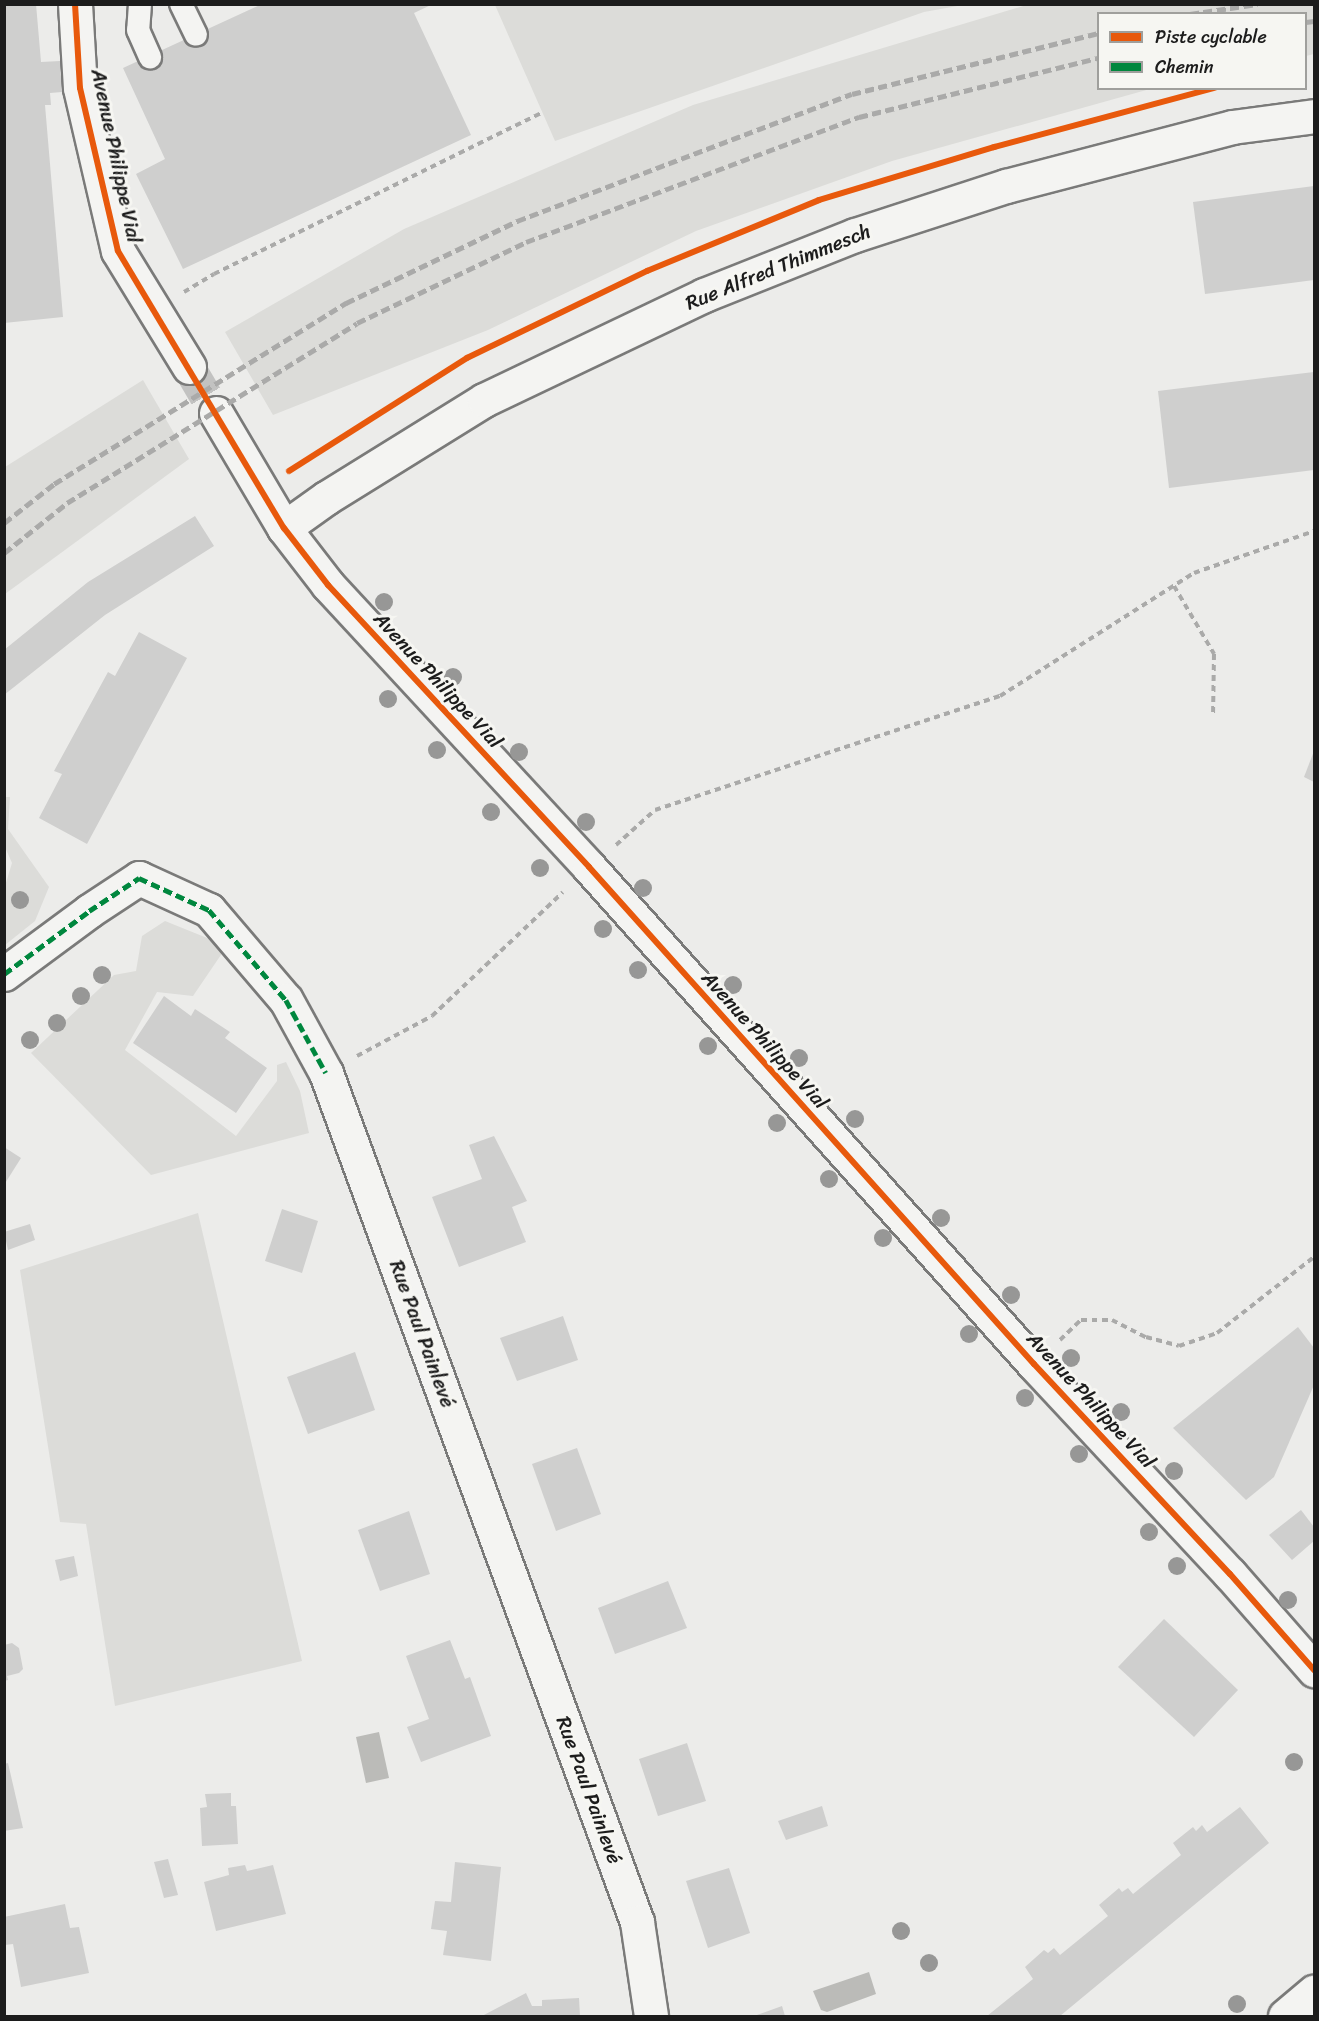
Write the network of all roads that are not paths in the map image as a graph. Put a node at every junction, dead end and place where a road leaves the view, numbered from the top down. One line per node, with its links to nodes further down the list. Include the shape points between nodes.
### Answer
1 (75, 4): 7 (street, Avenue Philippe Vial, via 80,88 118,251)
2 (140, 4): 5 (lane, via 138,30)
3 (181, 4): 4 (lane)
4 (196, 35)
5 (150, 57)
6 (1314, 116): 9 (street, Rue Alfred Thimmesch, via 1232,127 1006,186 855,235 714,290 484,400)
7 (189, 368)
8 (216, 412): 9 (street, Avenue Philippe Vial)
9 (284, 528): 11 (street, Avenue Philippe Vial, via 328,585 589,867)
10 (4, 974): 13 (street, Rue Paul Painlevé, via 139,878 209,910 286,1000 326,1073 637,1922)
11 (1314, 1671)
12 (1314, 1992): 14 (street)
13 (651, 2016)
14 (1285, 2016)

